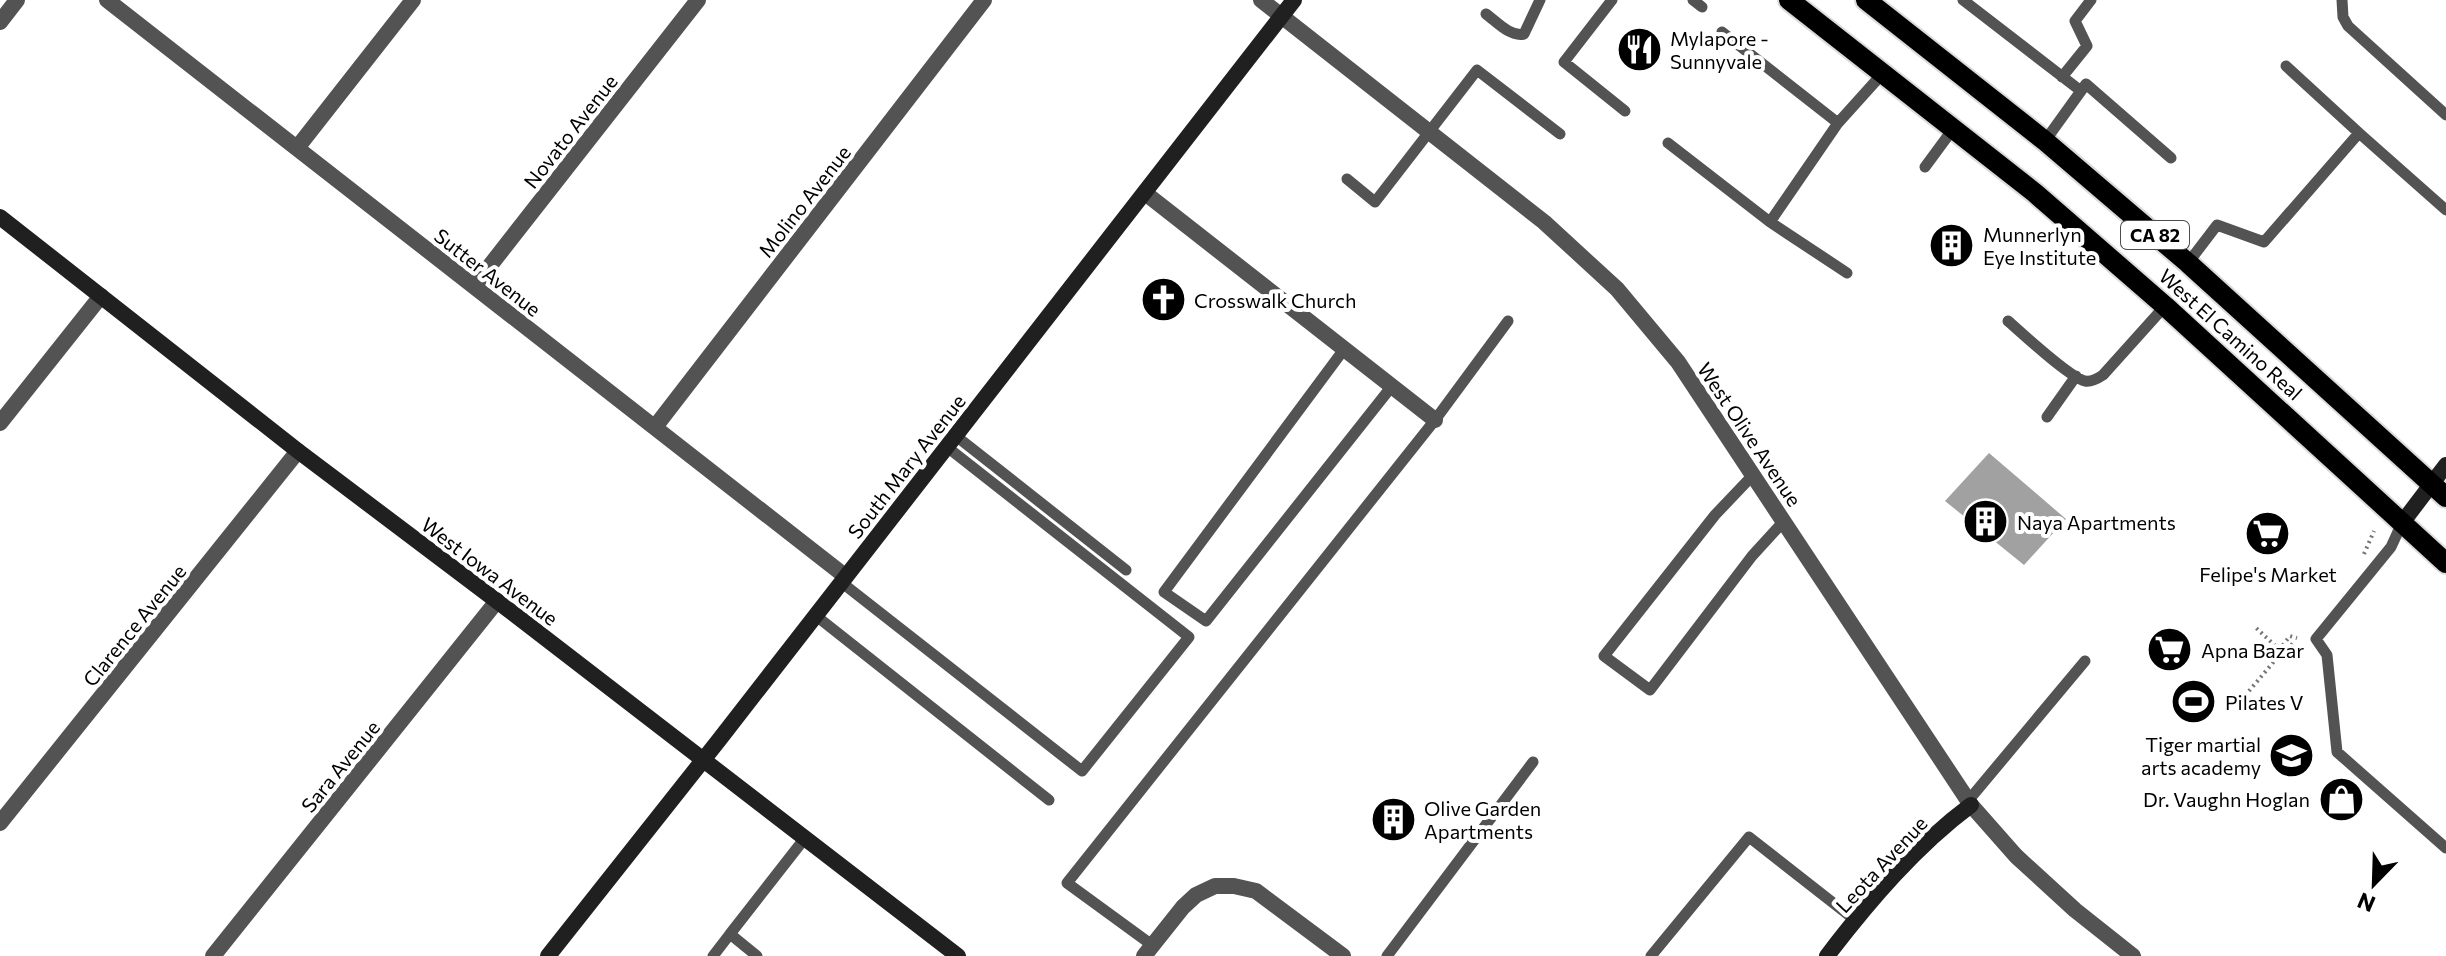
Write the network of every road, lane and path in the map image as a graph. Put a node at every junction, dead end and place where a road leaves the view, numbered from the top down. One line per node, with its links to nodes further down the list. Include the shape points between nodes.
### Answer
1 (17, 0): 17 (street)
2 (413, 0): 32 (street)
3 (698, 0): 42 (street, Novato Avenue)
4 (984, 0): 53 (street, Molino Avenue)
5 (1261, 0): 16 (street, West Olive Avenue)
6 (1294, 0): 16 (street, South Mary Avenue)
7 (1540, 0): 15 (lane, via 1524,34 1518,36)
8 (1612, 0): 23 (lane, via 1564,62)
9 (1789, 0): 20 (main road, West El Camino Real / CA 82)
10 (1866, 0): 30 (main road, West El Camino Real / CA 82)
11 (1963, 0): 21 (lane)
12 (2091, 0): 21 (lane, via 2075,21 2087,46)
13 (2342, 0): 24 (lane, via 2348,26)
14 (116, 3): 32 (street, Sutter Avenue)
15 (1486, 14)
16 (1282, 16): 27 (street, West Olive Avenue); 36 (street, South Mary Avenue)
17 (0, 22)
18 (1722, 32): 25 (lane)
19 (2286, 66): 28 (lane)
20 (1883, 73): 25 (lane); 26 (main road, West El Camino Real / CA 82)
21 (2062, 77): 22 (lane)
22 (2081, 91): 30 (lane); 33 (lane, via 2086,84)
23 (1625, 111)
24 (2446, 115)
25 (1838, 123): 39 (lane)
26 (1953, 129): 34 (lane); 44 (main road, West El Camino Real / CA 82)
27 (1428, 133): 29 (lane, via 1477,70); 35 (lane, via 1375,202); 57 (street, West Olive Avenue, via 1544,222 1617,289 1678,362)
28 (2359, 133): 37 (lane); 40 (lane, via 2264,242 2217,225)
29 (1560, 134)
30 (2045, 141): 40 (main road, West El Camino Real / CA 82)
31 (1668, 143): 39 (lane)
32 (297, 148): 42 (street, Sutter Avenue)
33 (2171, 158)
34 (1925, 167)
35 (1347, 179)
36 (1145, 193): 47 (street); 54 (street, South Mary Avenue)
37 (2446, 210)
38 (0, 217): 43 (street, West Iowa Avenue)
39 (1770, 222): 41 (lane)
40 (2188, 263): 58 (main road, West El Camino Real / CA 82)
41 (1847, 273)
42 (474, 286): 53 (street, Sutter Avenue)
43 (101, 296): 52 (street); 55 (street, West Iowa Avenue)
44 (2165, 306): 48 (lane, via 2103,375 2083,381); 60 (main road, West El Camino Real / CA 82)
45 (1508, 321): 51 (lane)
46 (2008, 321): 48 (lane)
47 (1345, 348): 49 (street); 49 (lane, via 1164,592 1206,621)
48 (2076, 376): 50 (lane)
49 (1392, 386): 51 (street)
50 (2047, 417)
51 (1435, 420): 82 (lane, via 1067,883)
52 (0, 423)
53 (655, 427): 65 (street, Sutter Avenue)
54 (951, 442): 64 (lane); 65 (street, South Mary Avenue); 65 (lane, via 1189,637 1082,771)
55 (298, 451): 66 (street, West Iowa Avenue); 77 (street, Clarence Avenue)
56 (2446, 465): 58 (street)
57 (1754, 474): 59 (street, West Olive Avenue); 59 (lane, via 1715,515 1604,656 1650,690)
58 (2439, 490): 60 (street)
59 (1784, 521): 76 (street, West Olive Avenue)
60 (2402, 523): 63 (main road, West El Camino Real / CA 82); 79 (lane, via 2388,551 2316,639 2327,655 2337,752)
61 (2374, 531): 62 (path)
62 (2364, 554)
63 (2446, 563)
64 (1126, 570)
65 (843, 579): 67 (street, South Mary Avenue)
66 (497, 601): 73 (street, West Iowa Avenue); 83 (street, Sara Avenue)
67 (815, 615): 73 (street, South Mary Avenue); 75 (lane)
68 (2254, 626): 70 (path)
69 (2296, 640): 70 (path)
70 (2280, 651): 72 (path)
71 (2085, 661): 76 (lane)
72 (2249, 691)
73 (703, 761): 78 (street, West Iowa Avenue); 84 (street, South Mary Avenue)
74 (1533, 762): 89 (lane)
75 (1049, 800)
76 (1970, 803): 80 (street, Leota Avenue); 92 (street, West Olive Avenue, via 2016,856)
77 (0, 823)
78 (805, 838): 81 (lane); 87 (street, West Iowa Avenue)
79 (2446, 848)
80 (1855, 920): 90 (lane, via 1749,837); 91 (street, Leota Avenue)
81 (730, 934): 85 (lane); 86 (lane)
82 (1148, 951): 88 (street, via 1196,895 1215,886 1234,886 1256,891)
83 (213, 956)
84 (548, 956)
85 (713, 956)
86 (757, 956)
87 (958, 956)
88 (1343, 956)
89 (1387, 956)
90 (1651, 956)
91 (1827, 956)
92 (2133, 956)

